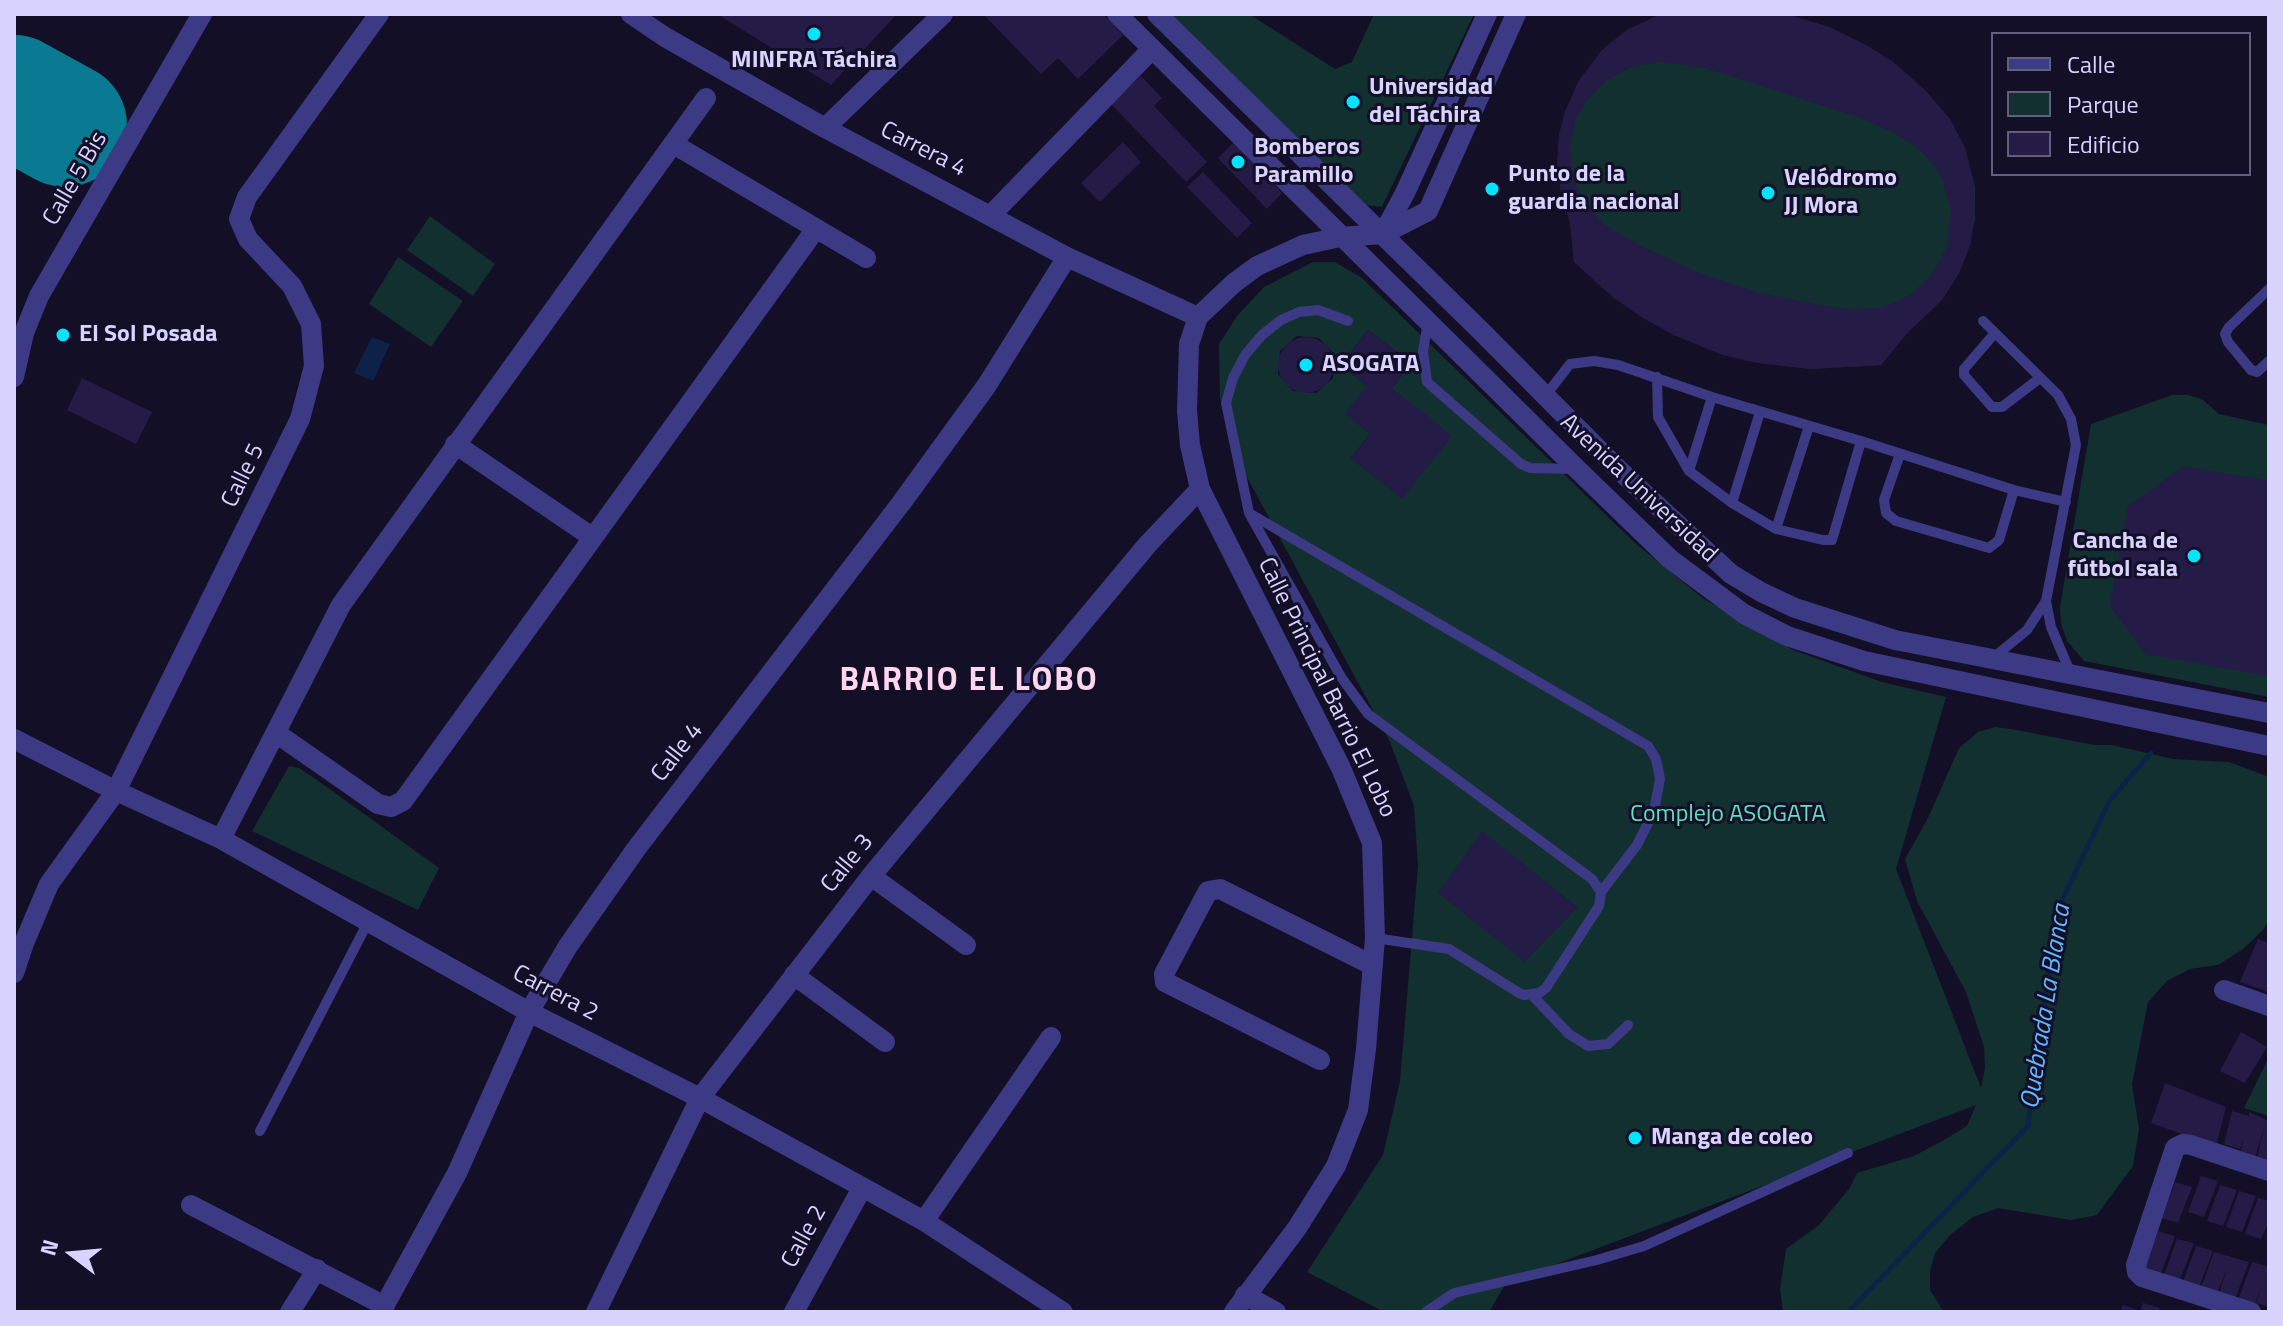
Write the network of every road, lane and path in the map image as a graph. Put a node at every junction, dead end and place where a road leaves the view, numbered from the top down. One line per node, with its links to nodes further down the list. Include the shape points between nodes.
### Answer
1 (202, 14): 26 (street, Calle 5 Bis, via 39,296)
2 (379, 14): 52 (street, Calle 5, via 247,197 239,219 248,239 292,286 311,324 314,366 294,432)
3 (631, 14): 11 (street, Carrera 4)
4 (943, 14): 11 (street)
5 (1117, 14): 9 (street, Avenida Universidad)
6 (1157, 14): 15 (street, Avenida Universidad)
7 (1487, 14): 15 (street)
8 (1516, 14): 15 (street, via 1428,211)
9 (1152, 49): 13 (street); 16 (street, Avenida Universidad)
10 (706, 98): 12 (street)
11 (825, 128): 13 (street, Carrera 4)
12 (675, 145): 14 (street); 34 (street)
13 (991, 215): 17 (street, Carrera 4)
14 (815, 230): 18 (street); 44 (street)
15 (1383, 234): 16 (street); 29 (street, Avenida Universidad)
16 (1340, 237): 20 (street, via 1303,245 1257,266); 22 (street, Avenida Universidad)
17 (1067, 257): 20 (street, Carrera 4); 65 (street, Calle 4, via 970,408 636,849)
18 (866, 258)
19 (2269, 289): 25 (lane, via 2225,334 2251,370 2257,372)
20 (1198, 317): 38 (street, Calle Principal Barrio El Lobo, via 1186,378 1190,445)
21 (1348, 321): 42 (lane, via 1318,310 1281,320 1245,355 1233,378 1226,403)
22 (1428, 321): 36 (street, Avenida Universidad); 36 (lane, via 1423,351 1427,382 1521,464)
23 (1983, 321): 24 (lane)
24 (1995, 333): 28 (lane); 28 (lane, via 1964,369 1992,407 2002,407)
25 (2269, 361)
26 (14, 377)
27 (1657, 377): 29 (lane, via 1606,363 1570,364); 30 (lane); 37 (lane, via 1658,417)
28 (2040, 378): 40 (lane, via 2058,395 2074,432)
29 (1546, 395): 46 (street, Avenida Universidad, via 1689,536 1731,574 1761,592 1895,640)
30 (1712, 397): 31 (lane); 37 (lane)
31 (1760, 412): 32 (lane); 41 (lane)
32 (1809, 426): 33 (lane); 43 (lane)
33 (1861, 441): 35 (lane); 43 (lane, via 1832,540)
34 (455, 444): 44 (street); 49 (street, via 341,605)
35 (1900, 454): 39 (lane); 39 (lane, via 1884,500 1886,513 1896,521 1989,548 1999,540)
36 (1577, 469): 51 (street, Avenida Universidad, via 1670,559 1744,614 1787,636 1864,661)
37 (1689, 471): 41 (lane)
38 (1200, 489): 54 (street, Calle 3); 57 (street, Calle Principal Barrio El Lobo, via 1341,768 1372,843)
39 (2014, 490): 40 (lane)
40 (2066, 502): 45 (lane)
41 (1732, 503): 43 (lane)
42 (1249, 513): 55 (lane, via 1341,677 1368,714 1592,879); 55 (lane, via 1648,746 1660,779 1654,811 1637,845)
43 (1776, 529)
44 (592, 537): 49 (street, via 403,801 391,807 378,804)
45 (2046, 601): 46 (lane, via 2027,630); 47 (lane)
46 (1993, 658): 47 (street, Avenida Universidad)
47 (2071, 674): 48 (street, Avenida Universidad)
48 (2269, 713)
49 (276, 733): 53 (street)
50 (14, 739): 52 (street, Carrera 2)
51 (2269, 746)
52 (116, 791): 53 (street, Carrera 2); 60 (street, Calle 5, via 49,884)
53 (221, 839): 56 (street, Carrera 2)
54 (871, 876): 58 (street); 61 (street, Calle 3)
55 (1601, 892): 63 (lane, via 1599,906 1546,988)
56 (368, 922): 65 (street, Carrera 2); 71 (lane)
57 (1375, 938): 59 (street, Calle Principal Barrio El Lobo); 63 (lane, via 1449,949 1519,993)
58 (966, 945)
59 (1372, 965): 69 (street, via 1220,889 1208,891 1164,974 1165,982); 78 (street, Calle Principal Barrio El Lobo, via 1358,1110 1336,1166)
60 (14, 973)
61 (794, 975): 68 (street); 70 (street, Calle 3)
62 (2224, 990): 64 (street)
63 (1532, 995): 66 (lane, via 1588,1046 1608,1044)
64 (2269, 1006)
65 (529, 1012): 70 (street, Carrera 2); 79 (street, Calle 4, via 457,1173)
66 (1628, 1025)
67 (1051, 1037): 76 (street)
68 (885, 1042)
69 (1320, 1060)
70 (700, 1098): 74 (street, Carrera 2); 81 (street, Calle 3)
71 (260, 1131)
72 (1848, 1153): 85 (lane, via 1644,1246 1454,1293)
73 (2269, 1171): 86 (street, via 2191,1145 2175,1148 2136,1265 2142,1277)
74 (862, 1188): 76 (street, Carrera 2); 82 (street, Calle 2)
75 (191, 1205): 77 (street)
76 (924, 1221): 83 (street, Carrera 2)
77 (317, 1269): 79 (street); 80 (street)
78 (1240, 1304): 84 (street)
79 (383, 1309)
80 (290, 1312)
81 (596, 1312)
82 (794, 1312)
83 (1063, 1312)
84 (1276, 1312)
85 (1426, 1312)
86 (2251, 1312)

